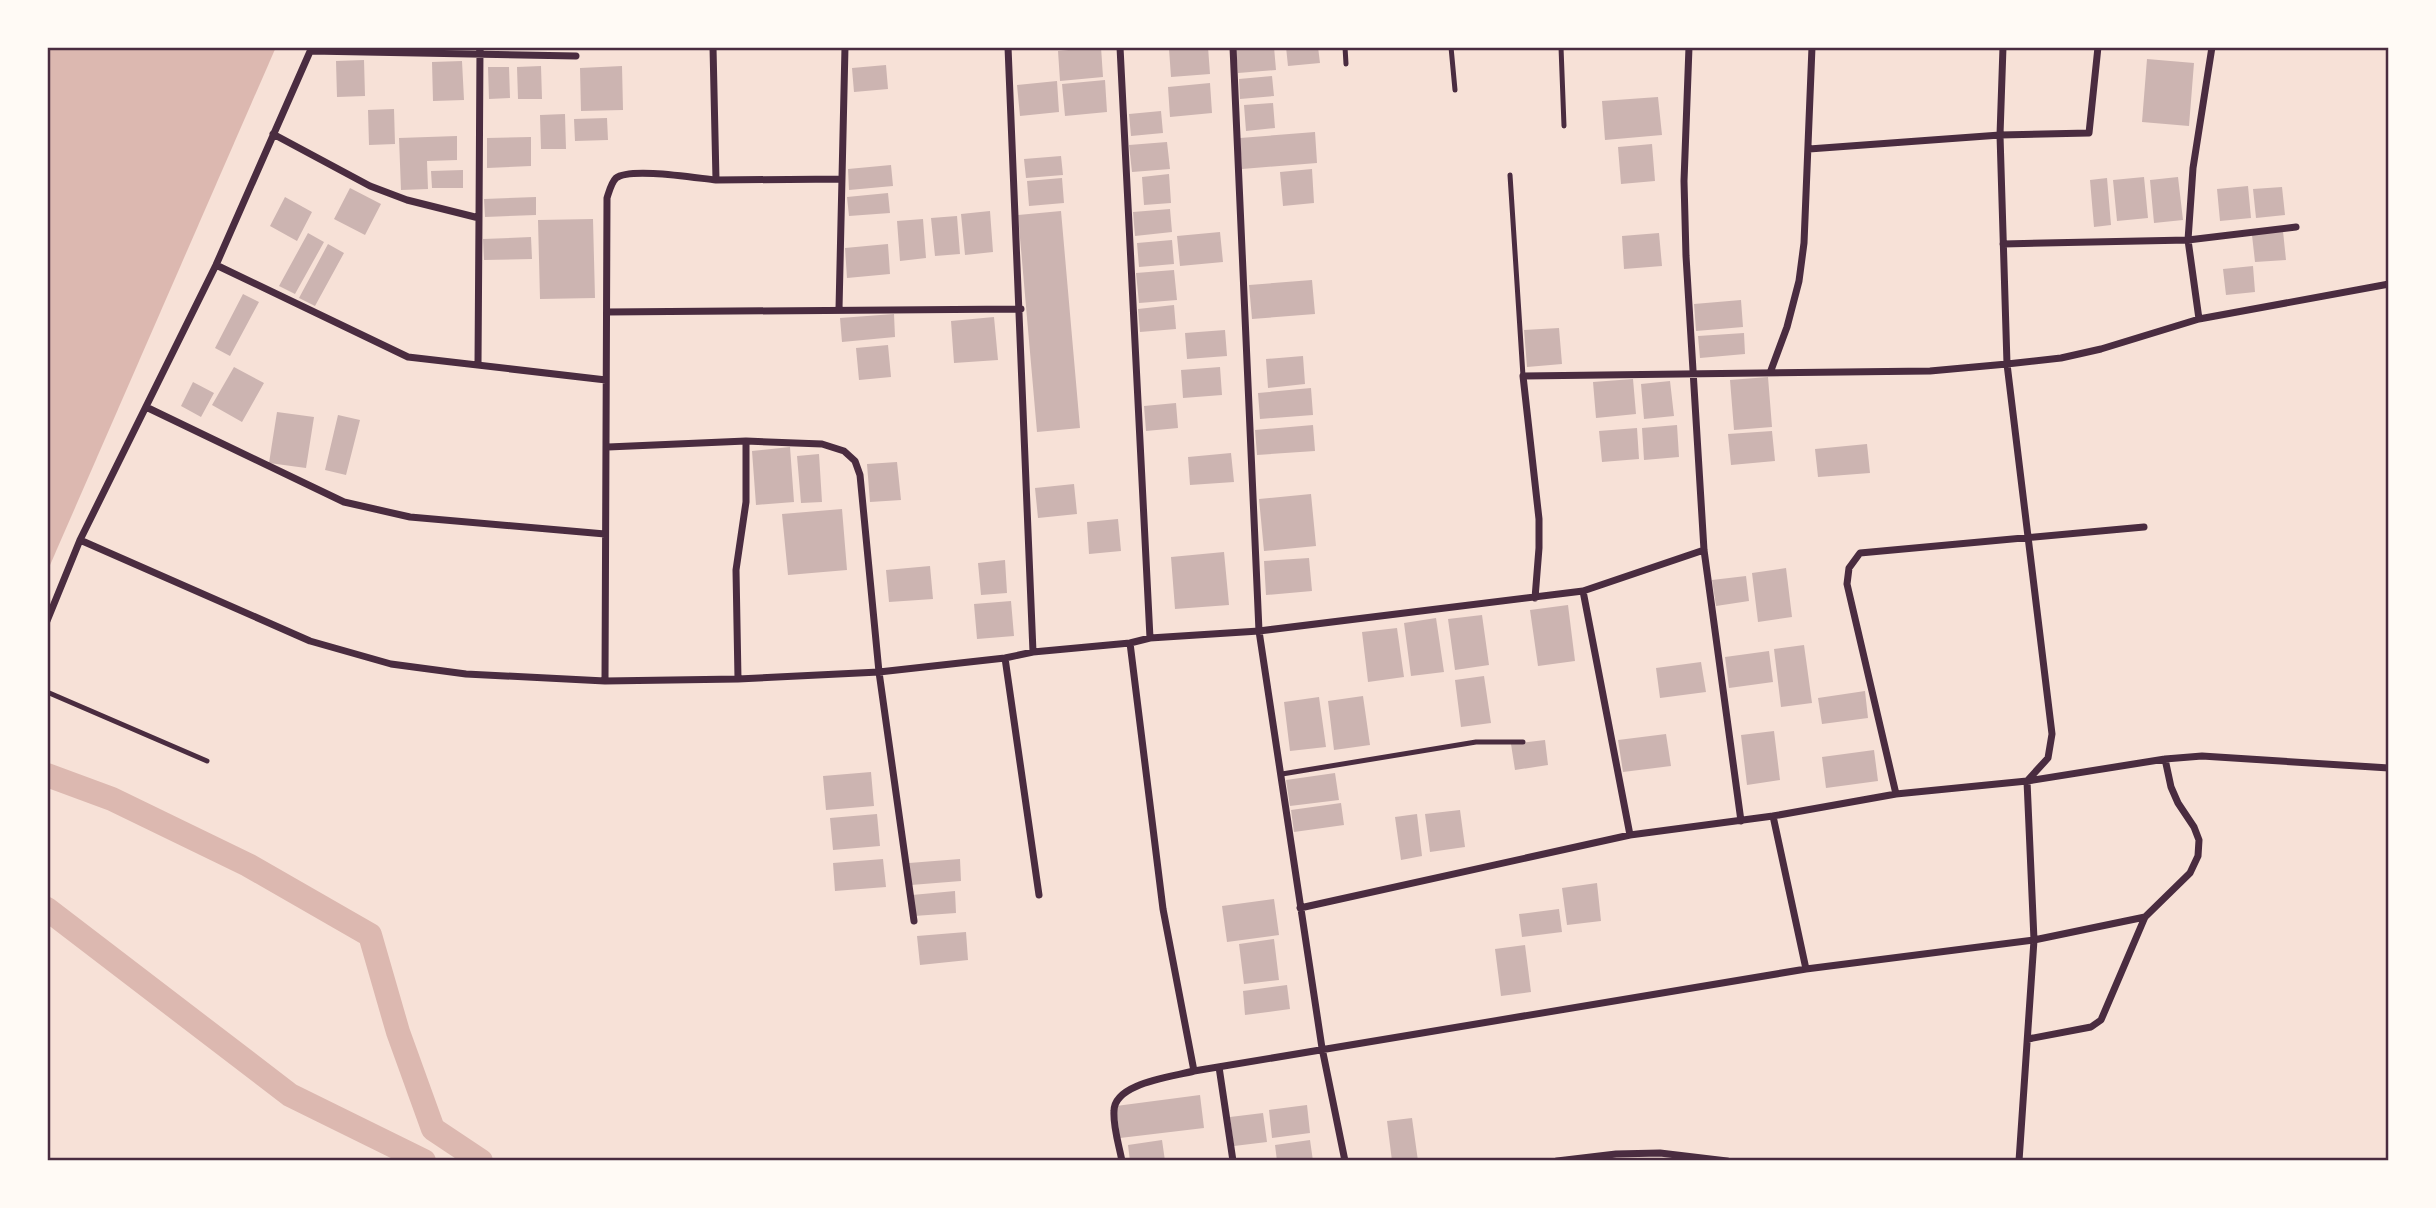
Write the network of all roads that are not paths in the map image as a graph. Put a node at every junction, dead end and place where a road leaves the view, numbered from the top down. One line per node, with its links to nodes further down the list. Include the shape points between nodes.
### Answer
1 (713, 47): 25 (street)
2 (845, 47): 24 (street)
3 (1008, 47): 33 (street)
4 (1121, 47): 54 (street)
5 (1233, 47): 53 (street)
6 (1345, 47): 17 (lane)
7 (1451, 47): 18 (lane)
8 (1561, 47): 19 (lane)
9 (1689, 47): 39 (street, via 1684,181)
10 (1812, 47): 22 (street)
11 (2003, 47): 21 (street)
12 (2098, 47): 21 (street, via 2089,133)
13 (2212, 47): 28 (street, via 2193,168)
14 (312, 49): 15 (street); 20 (street)
15 (480, 51): 16 (street); 26 (street)
16 (576, 56)
17 (1346, 64)
18 (1455, 90)
19 (1564, 126)
20 (273, 134): 26 (street, via 370,186); 30 (street)
21 (2000, 135): 22 (street); 29 (street)
22 (1809, 149): 38 (street, via 1799,281)
23 (1510, 175): 40 (lane)
24 (842, 179): 25 (street); 32 (street)
25 (716, 180): 34 (street, via 632,173 618,176 611,184 607,198)
26 (479, 218): 37 (street)
27 (2296, 227): 28 (street)
28 (2188, 240): 29 (street); 35 (street)
29 (2003, 244): 36 (street)
30 (216, 265): 37 (street, via 408,357); 42 (street)
31 (2389, 284): 35 (street)
32 (839, 309): 33 (street); 34 (street)
33 (1021, 309): 56 (street)
34 (607, 312): 41 (street)
35 (2199, 319): 36 (street, via 2088,352)
36 (2007, 364): 38 (street, via 1930,371); 47 (street)
37 (478, 365): 41 (street)
38 (1770, 373): 39 (street)
39 (1694, 374): 40 (street); 49 (street)
40 (1523, 376): 51 (street, via 1538,519)
41 (606, 380): 44 (street)
42 (146, 407): 46 (street, via 344,502 410,517); 48 (street)
43 (746, 440): 44 (street); 58 (street, via 822,444 844,451 855,461); 59 (street, via 746,510 737,570)
44 (608, 447): 46 (street)
45 (2144, 527): 47 (street)
46 (605, 534): 60 (street)
47 (2028, 536): 67 (street, via 2052,734 2048,758); 68 (street, via 1860,553 1849,568 1847,584)
48 (80, 540): 52 (street); 60 (street, via 310,641 391,664 467,674)
49 (1704, 550): 50 (street); 70 (street)
50 (1583, 591): 51 (street); 71 (street)
51 (1535, 598): 53 (street)
52 (47, 621)
53 (1259, 631): 54 (street); 66 (street)
54 (1150, 638): 55 (street)
55 (1130, 643): 56 (street); 81 (street, via 1163,909)
56 (1033, 652): 57 (street)
57 (1005, 658): 58 (street); 72 (street)
58 (879, 672): 59 (street); 75 (street)
59 (738, 679): 60 (street)
60 (605, 681)
61 (47, 692): 64 (lane)
62 (1523, 742): 66 (lane, via 1476,742)
63 (2165, 759): 65 (street); 67 (street); 74 (street, via 2171,787 2199,840 2199,856 2190,873)
64 (207, 761)
65 (2389, 768)
66 (1282, 774): 73 (street)
67 (2027, 781): 68 (street); 76 (street)
68 (1896, 794): 69 (street)
69 (1773, 816): 70 (street); 77 (street)
70 (1741, 821): 71 (street)
71 (1630, 835): 73 (street)
72 (1039, 895)
73 (1300, 908): 79 (street)
74 (2145, 917): 76 (street); 78 (street, via 2101,1020 2091,1027)
75 (914, 921)
76 (2034, 940): 77 (street); 78 (street)
77 (1806, 969): 79 (street)
78 (2028, 1039): 87 (street)
79 (1322, 1048): 80 (street); 84 (street)
80 (1219, 1067): 81 (street); 83 (street)
81 (1194, 1071): 82 (street, via 1134,1087 1118,1097 1113,1109)
82 (1122, 1161)
83 (1233, 1161)
84 (1345, 1161)
85 (1557, 1161): 86 (street, via 1660,1153)
86 (1727, 1161)
87 (2019, 1161)

